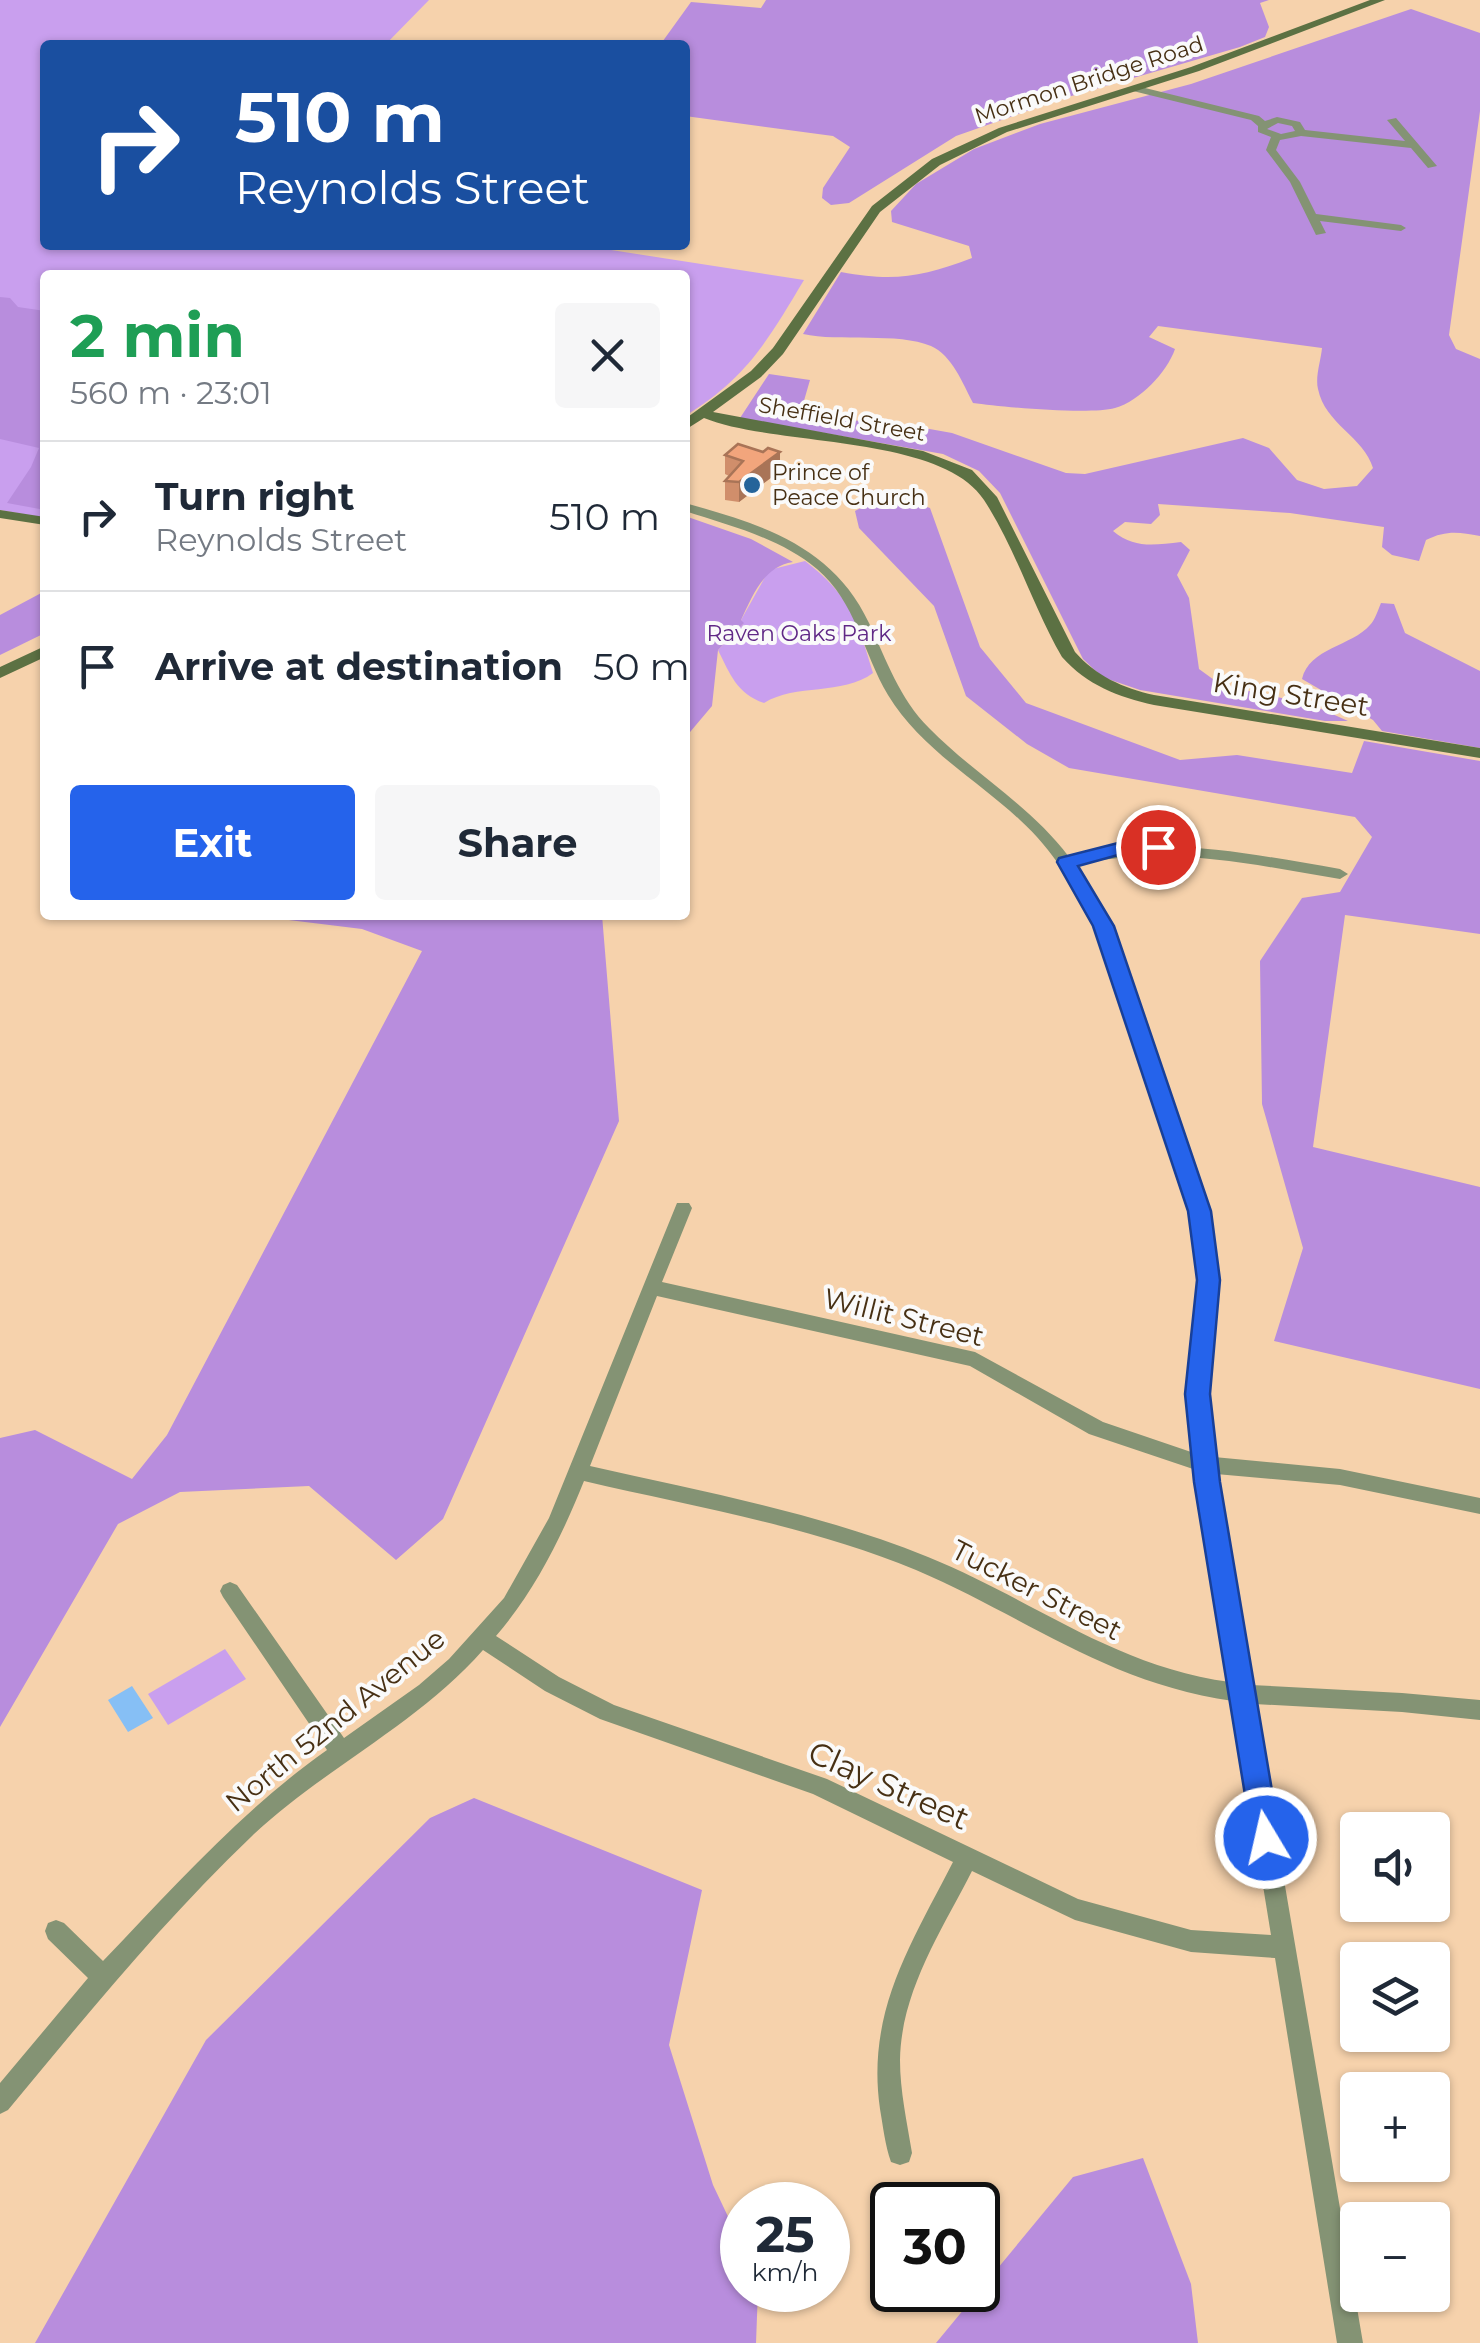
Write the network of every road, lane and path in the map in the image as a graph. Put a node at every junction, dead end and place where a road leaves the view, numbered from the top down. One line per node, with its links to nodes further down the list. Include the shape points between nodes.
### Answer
1 (1380, 0): 2 (main road, Mormon Bridge Road)
2 (1155, 82): 3 (main road, Mormon Bridge Road); 4 (street)
3 (1137, 88): 6 (street); 14 (main road, Mormon Bridge Road, via 1002,130 916,174 876,209 778,351)
4 (1277, 120): 6 (street); 7 (street)
5 (1392, 120): 9 (street)
6 (1263, 124): 8 (street, via 1264,132)
7 (1301, 132): 8 (street); 9 (street)
8 (1276, 136): 11 (street, via 1272,150)
9 (1412, 145): 10 (street)
10 (1432, 166)
11 (1311, 217): 12 (street); 13 (street)
12 (1401, 228)
13 (1320, 233)
14 (703, 413): 15 (main road, Mormon Bridge Road); 21 (main road, Sheffield Street, via 923,455 970,476 990,497 1068,654)
15 (690, 422)
16 (690, 509): 23 (street, via 772,538 830,573 861,614 910,716 1028,819)
17 (0, 514): 18 (main road)
18 (40, 521)
19 (40, 654): 20 (main road)
20 (0, 673)
21 (1096, 679): 22 (main road, King Street, via 1154,700)
22 (1480, 753)
23 (1066, 862): 24 (street, via 1158,847); 27 (street, via 1104,926 1199,1211 1208,1280 1198,1394)
24 (1340, 874)
25 (683, 1208): 26 (street, North 52nd Avenue)
26 (652, 1287): 27 (street, Willit Street, via 974,1360 1096,1428); 28 (street, North 52nd Avenue)
27 (1206, 1464): 29 (street, Willit Street, via 1340,1477); 32 (street)
28 (578, 1472): 31 (street, North 52nd Avenue, via 538,1561); 32 (street, Tucker Street, via 884,1549 1114,1661)
29 (1480, 1506)
30 (230, 1591): 34 (street)
31 (482, 1638): 34 (street, North 52nd Avenue, via 426,1692); 35 (street, Clay Street, via 608,1712 818,1786)
32 (1243, 1694): 33 (street, Tucker Street); 37 (street)
33 (1480, 1710)
34 (341, 1752): 38 (street, North 52nd Avenue, via 244,1829)
35 (968, 1856): 37 (street, Clay Street, via 1123,1925 1191,1941); 40 (street, via 902,1989 892,2028 888,2073)
36 (56, 1931): 38 (street)
37 (1283, 1947): 41 (street)
38 (103, 1977): 39 (street, North 52nd Avenue)
39 (0, 2102)
40 (900, 2153)
41 (1350, 2343)

